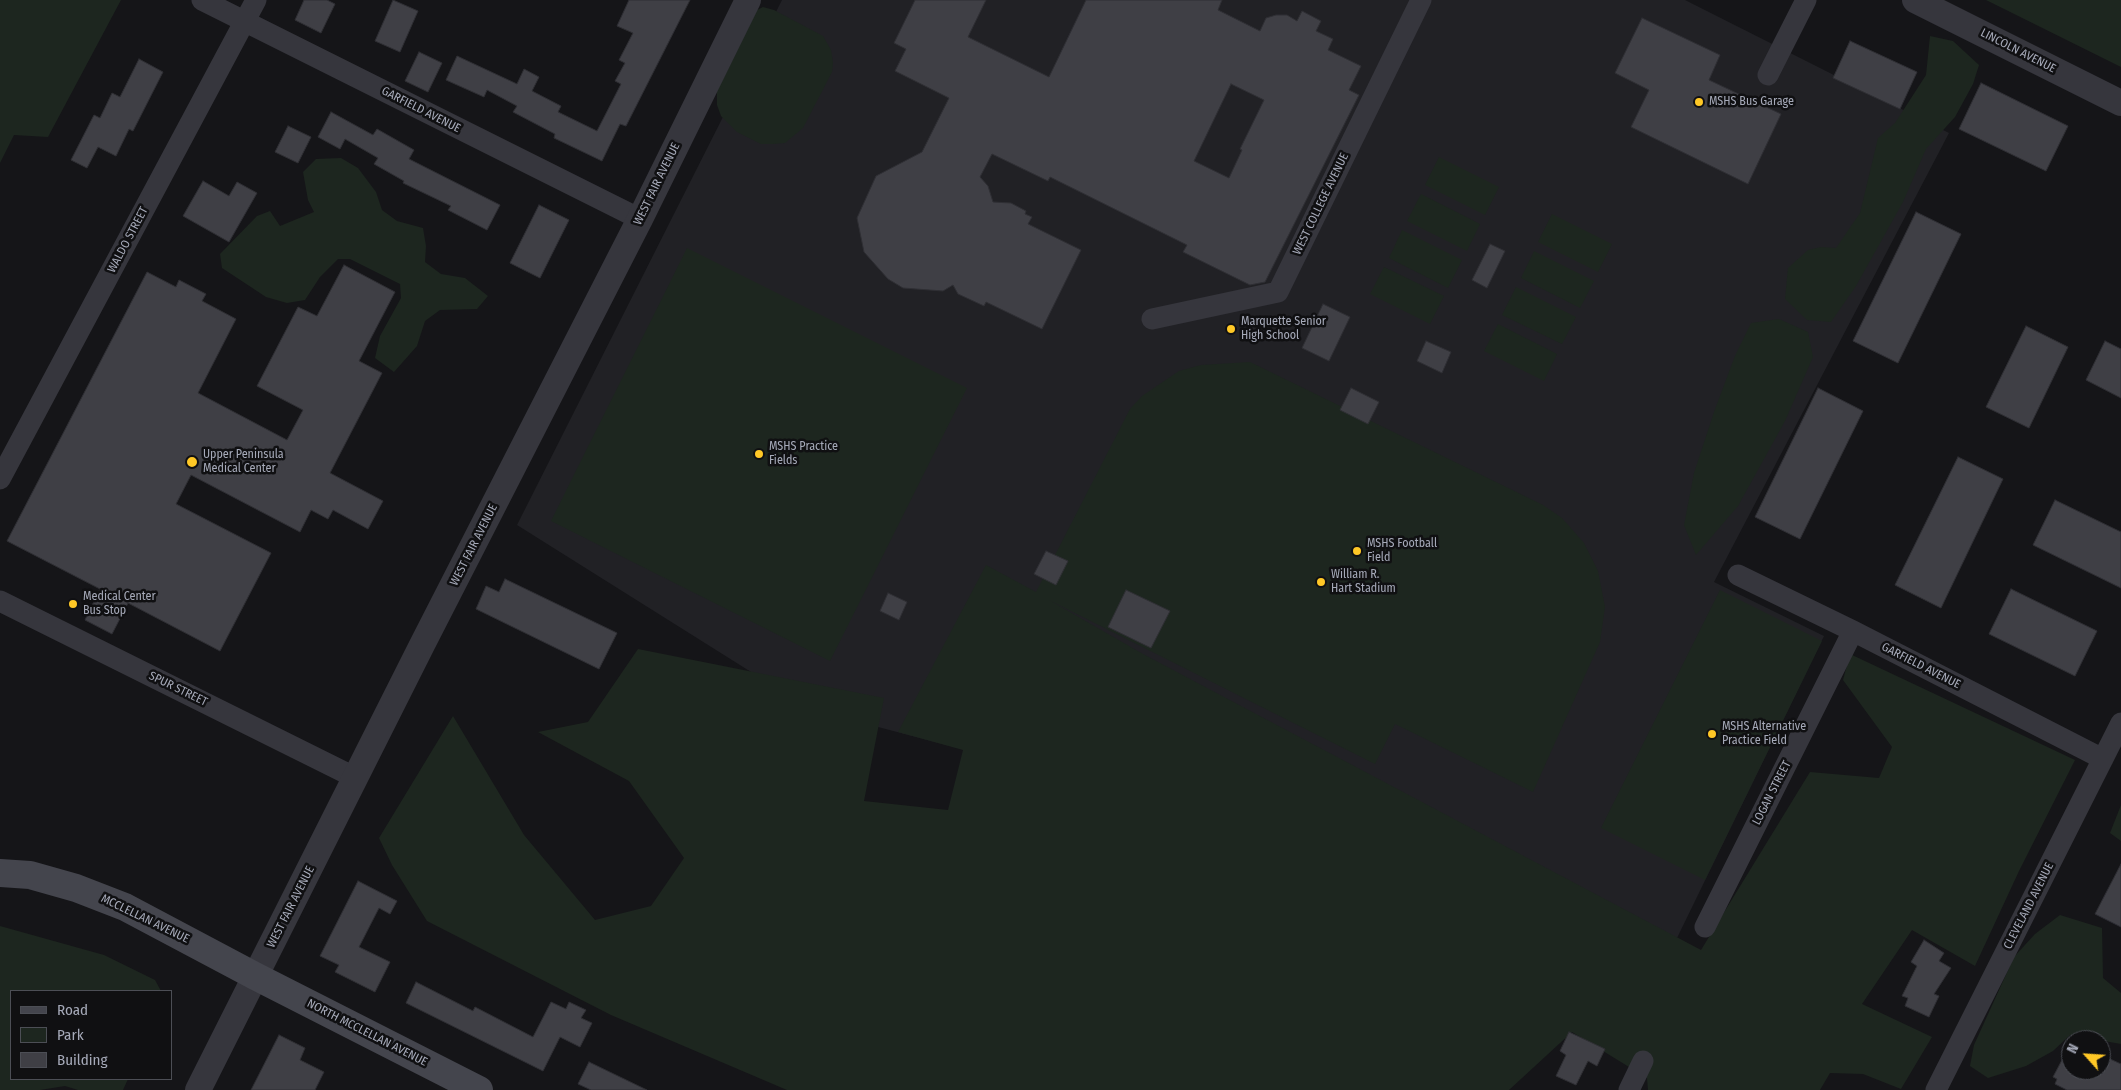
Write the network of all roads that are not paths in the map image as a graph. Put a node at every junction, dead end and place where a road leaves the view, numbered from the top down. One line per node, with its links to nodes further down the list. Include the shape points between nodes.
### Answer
1 (202, 0): 7 (street, GARFIELD AVENUE)
2 (256, 0): 7 (street, WALDO STREET)
3 (748, 0): 10 (street, WEST FAIR AVENUE)
4 (1421, 0): 11 (street, WEST COLLEGE AVENUE, via 1278,292)
5 (1806, 0): 8 (street)
6 (1916, 0): 9 (street, LINCOLN AVENUE)
7 (245, 22): 10 (street, GARFIELD AVENUE); 12 (street, WALDO STREET)
8 (1768, 75)
9 (2121, 103)
10 (640, 219): 18 (street, WEST FAIR AVENUE)
11 (1152, 319)
12 (0, 479)
13 (1738, 575): 15 (street, GARFIELD AVENUE)
14 (0, 601): 18 (street, SPUR STREET)
15 (1853, 631): 17 (street, GARFIELD AVENUE); 20 (street, LOGAN STREET)
16 (2121, 723): 17 (street, CLEVELAND AVENUE)
17 (2103, 759): 23 (street, CLEVELAND AVENUE)
18 (356, 778): 21 (street, WEST FAIR AVENUE)
19 (0, 873): 21 (main road, MCCLELLAN AVENUE, via 30,875 125,907)
20 (1705, 928)
21 (255, 976): 24 (street, WEST FAIR AVENUE); 25 (main road, NORTH MCCLELLAN AVENUE)
22 (1644, 1061): 26 (street)
23 (1940, 1089)
24 (198, 1090)
25 (479, 1090)
26 (1629, 1090)

